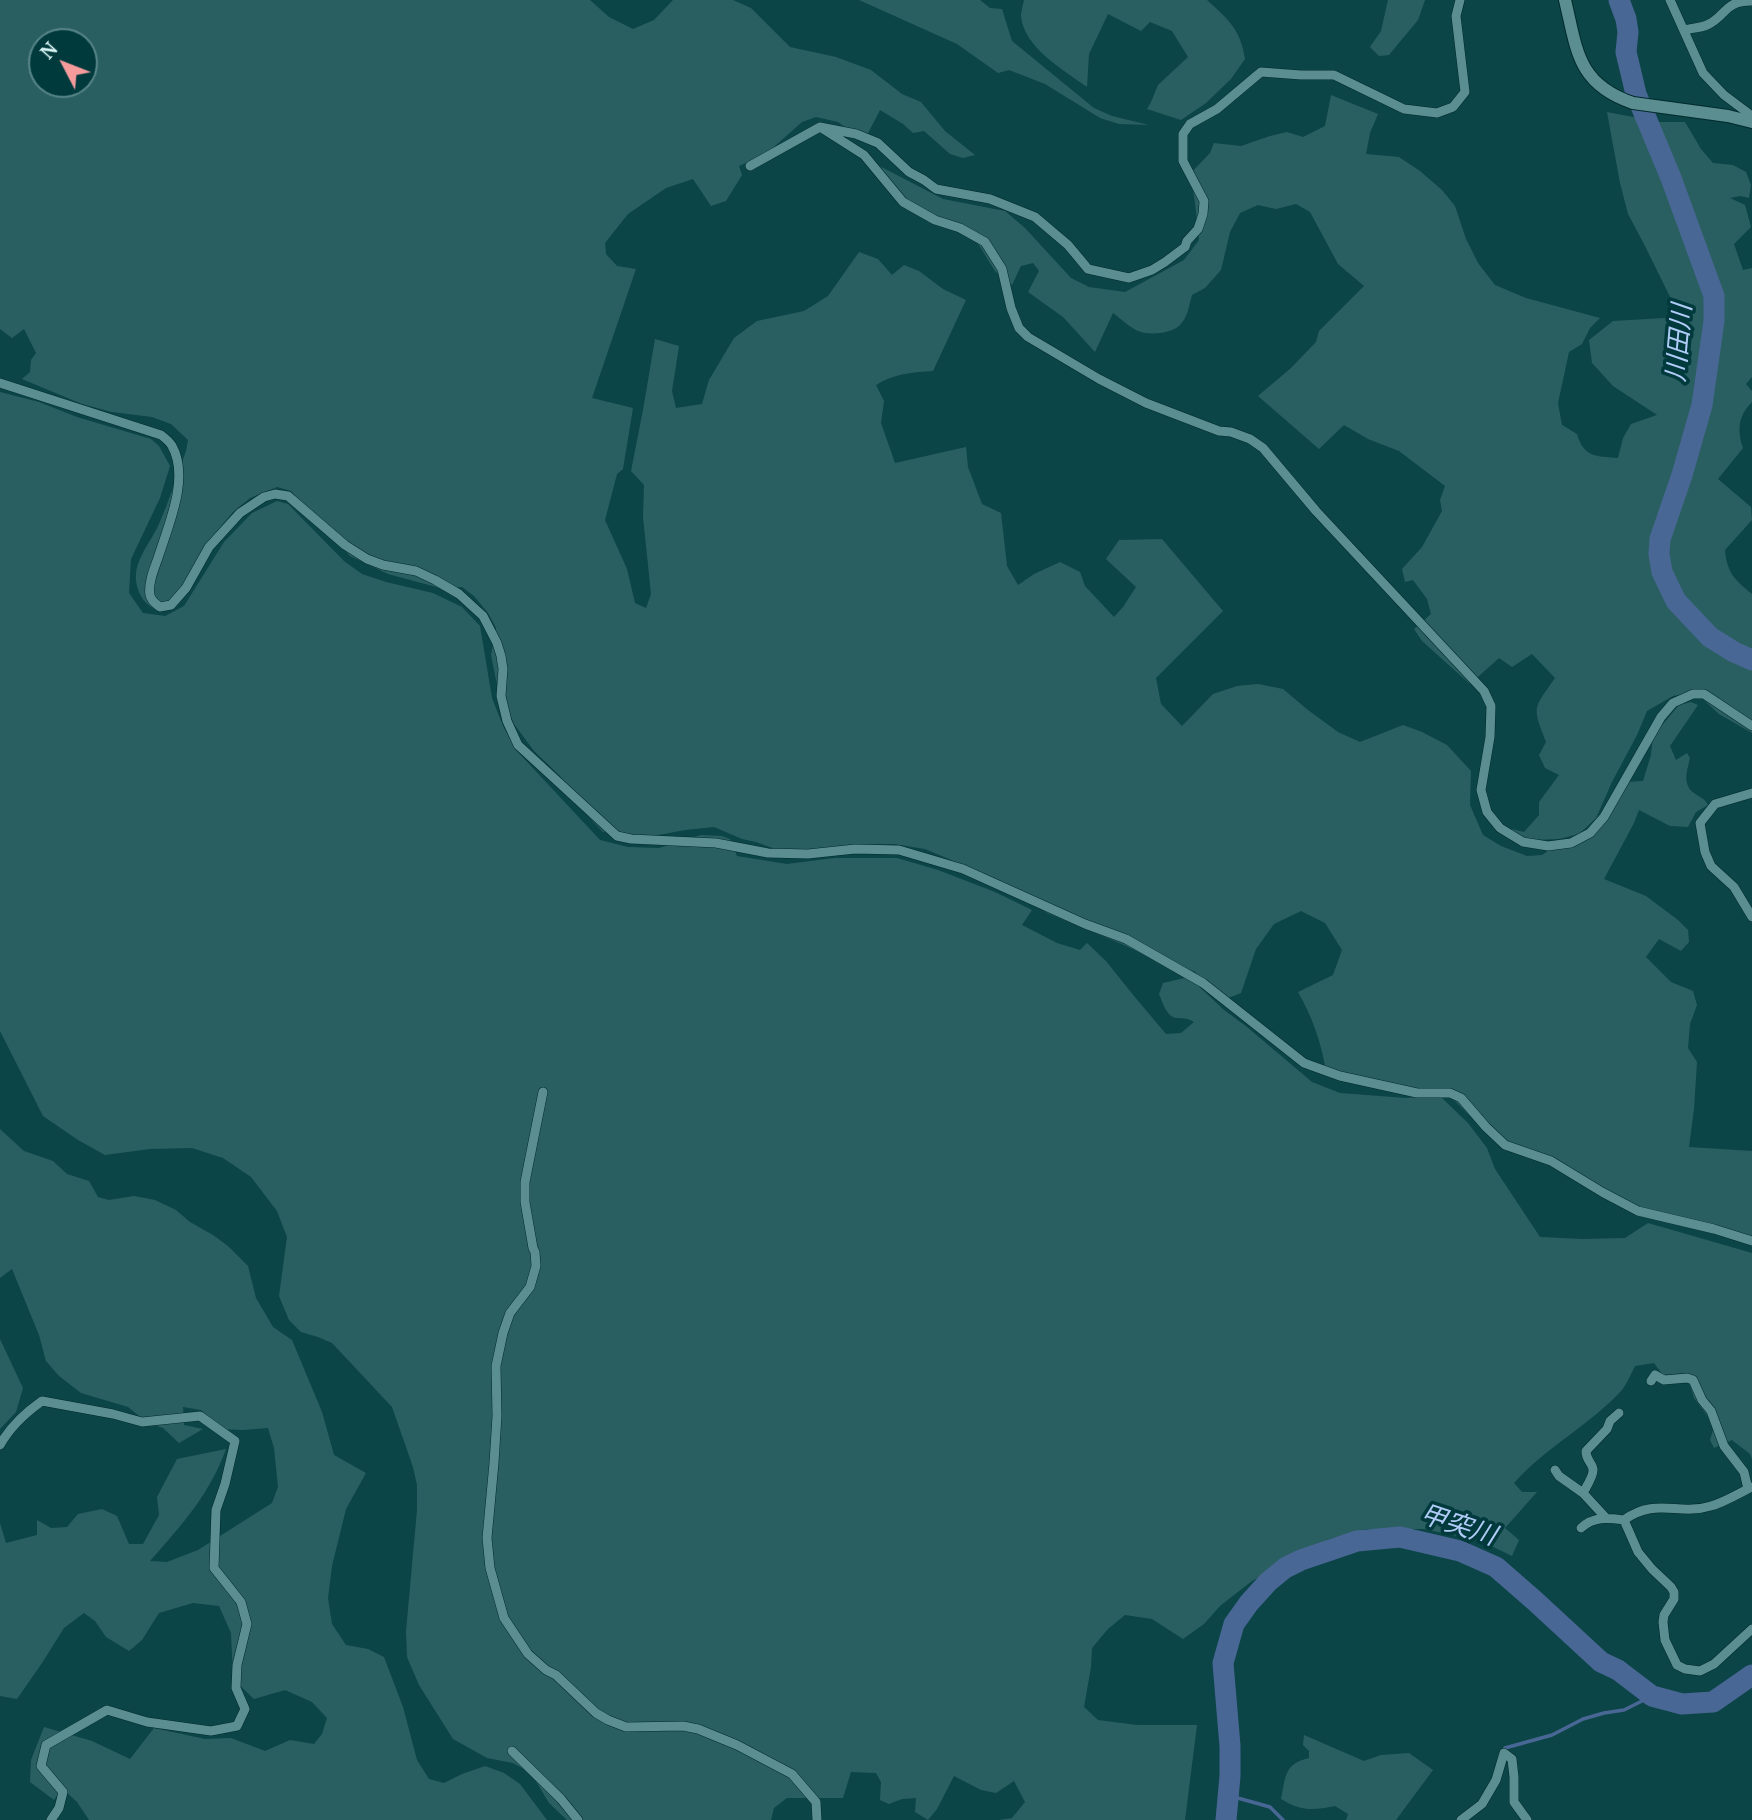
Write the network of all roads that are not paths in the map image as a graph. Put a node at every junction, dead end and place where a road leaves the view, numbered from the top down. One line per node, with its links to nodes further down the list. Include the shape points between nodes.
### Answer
1 (1460, 0): 8 (street, via 1456,16 1465,92 1453,107 1437,113 1404,109 1334,75 1261,72 1217,109 1190,124 1183,134 1183,161 1204,201 1198,229 1185,247 1166,261 1129,278 1088,269 1035,217 990,199 936,189 871,139)
2 (1565, 0): 7 (main road, via 1578,55 1601,87 1619,98 1655,107)
3 (1670, 0): 5 (street)
4 (1752, 1): 5 (street, via 1739,1 1708,24)
5 (1684, 30): 6 (street, via 1703,73)
6 (1752, 116)
7 (1752, 122)
8 (820, 127): 9 (street); 11 (street, via 864,155 903,202 985,242 1002,269 1019,328 1028,337 1146,402 1250,439 1263,448 1485,691 1491,706 1490,737 1480,790 1487,812 1500,828 1523,842 1548,846 1571,843 1590,833 1604,817 1661,717 1673,703 1693,694 1704,694)
9 (750, 166)
10 (0, 383): 15 (street, via 161,435 172,444 179,482 151,578 150,595 160,607 171,605 186,588 209,547 240,513 275,494 288,496 367,559 416,571 459,594 483,616 497,642 503,669 501,696 519,745 617,836 716,843 768,853 899,850 963,869 1126,939 1203,983 1304,1063 1418,1093 1450,1093 1461,1098 1505,1145 1551,1161 1638,1211)
11 (1752, 726)
12 (1752, 793): 13 (street, via 1715,804 1700,823 1711,866 1734,887)
13 (1752, 917)
14 (543, 1092): 29 (street, via 524,1182 536,1266 530,1287 510,1313 496,1366 487,1538 504,1618 528,1654 596,1713 626,1727 683,1726 737,1745 792,1774 816,1802)
15 (1752, 1241)
16 (1651, 1381): 20 (street, via 1655,1376 1693,1380 1724,1447 1744,1472)
17 (1619, 1413): 21 (street, via 1586,1451 1594,1472)
18 (0, 1445): 27 (street, via 25,1412 42,1401 142,1422 201,1416 235,1441 216,1510 214,1568 240,1602 247,1624 236,1688 245,1709 237,1726 211,1731 147,1722 107,1710 46,1745 41,1766 63,1792)
19 (1555, 1470): 21 (street)
20 (1750, 1488): 23 (street, via 1711,1506 1651,1507)
21 (1583, 1493): 22 (street)
22 (1605, 1518): 23 (street); 24 (street)
23 (1624, 1520): 25 (street, via 1638,1552 1674,1592 1663,1622 1665,1640 1677,1665 1700,1671)
24 (1581, 1528)
25 (1752, 1629)
26 (512, 1751): 28 (street)
27 (51, 1820)
28 (578, 1820)
29 (817, 1820)
30 (1461, 1820): 31 (street, via 1482,1804 1504,1753 1512,1759 1514,1802)
31 (1527, 1820)

